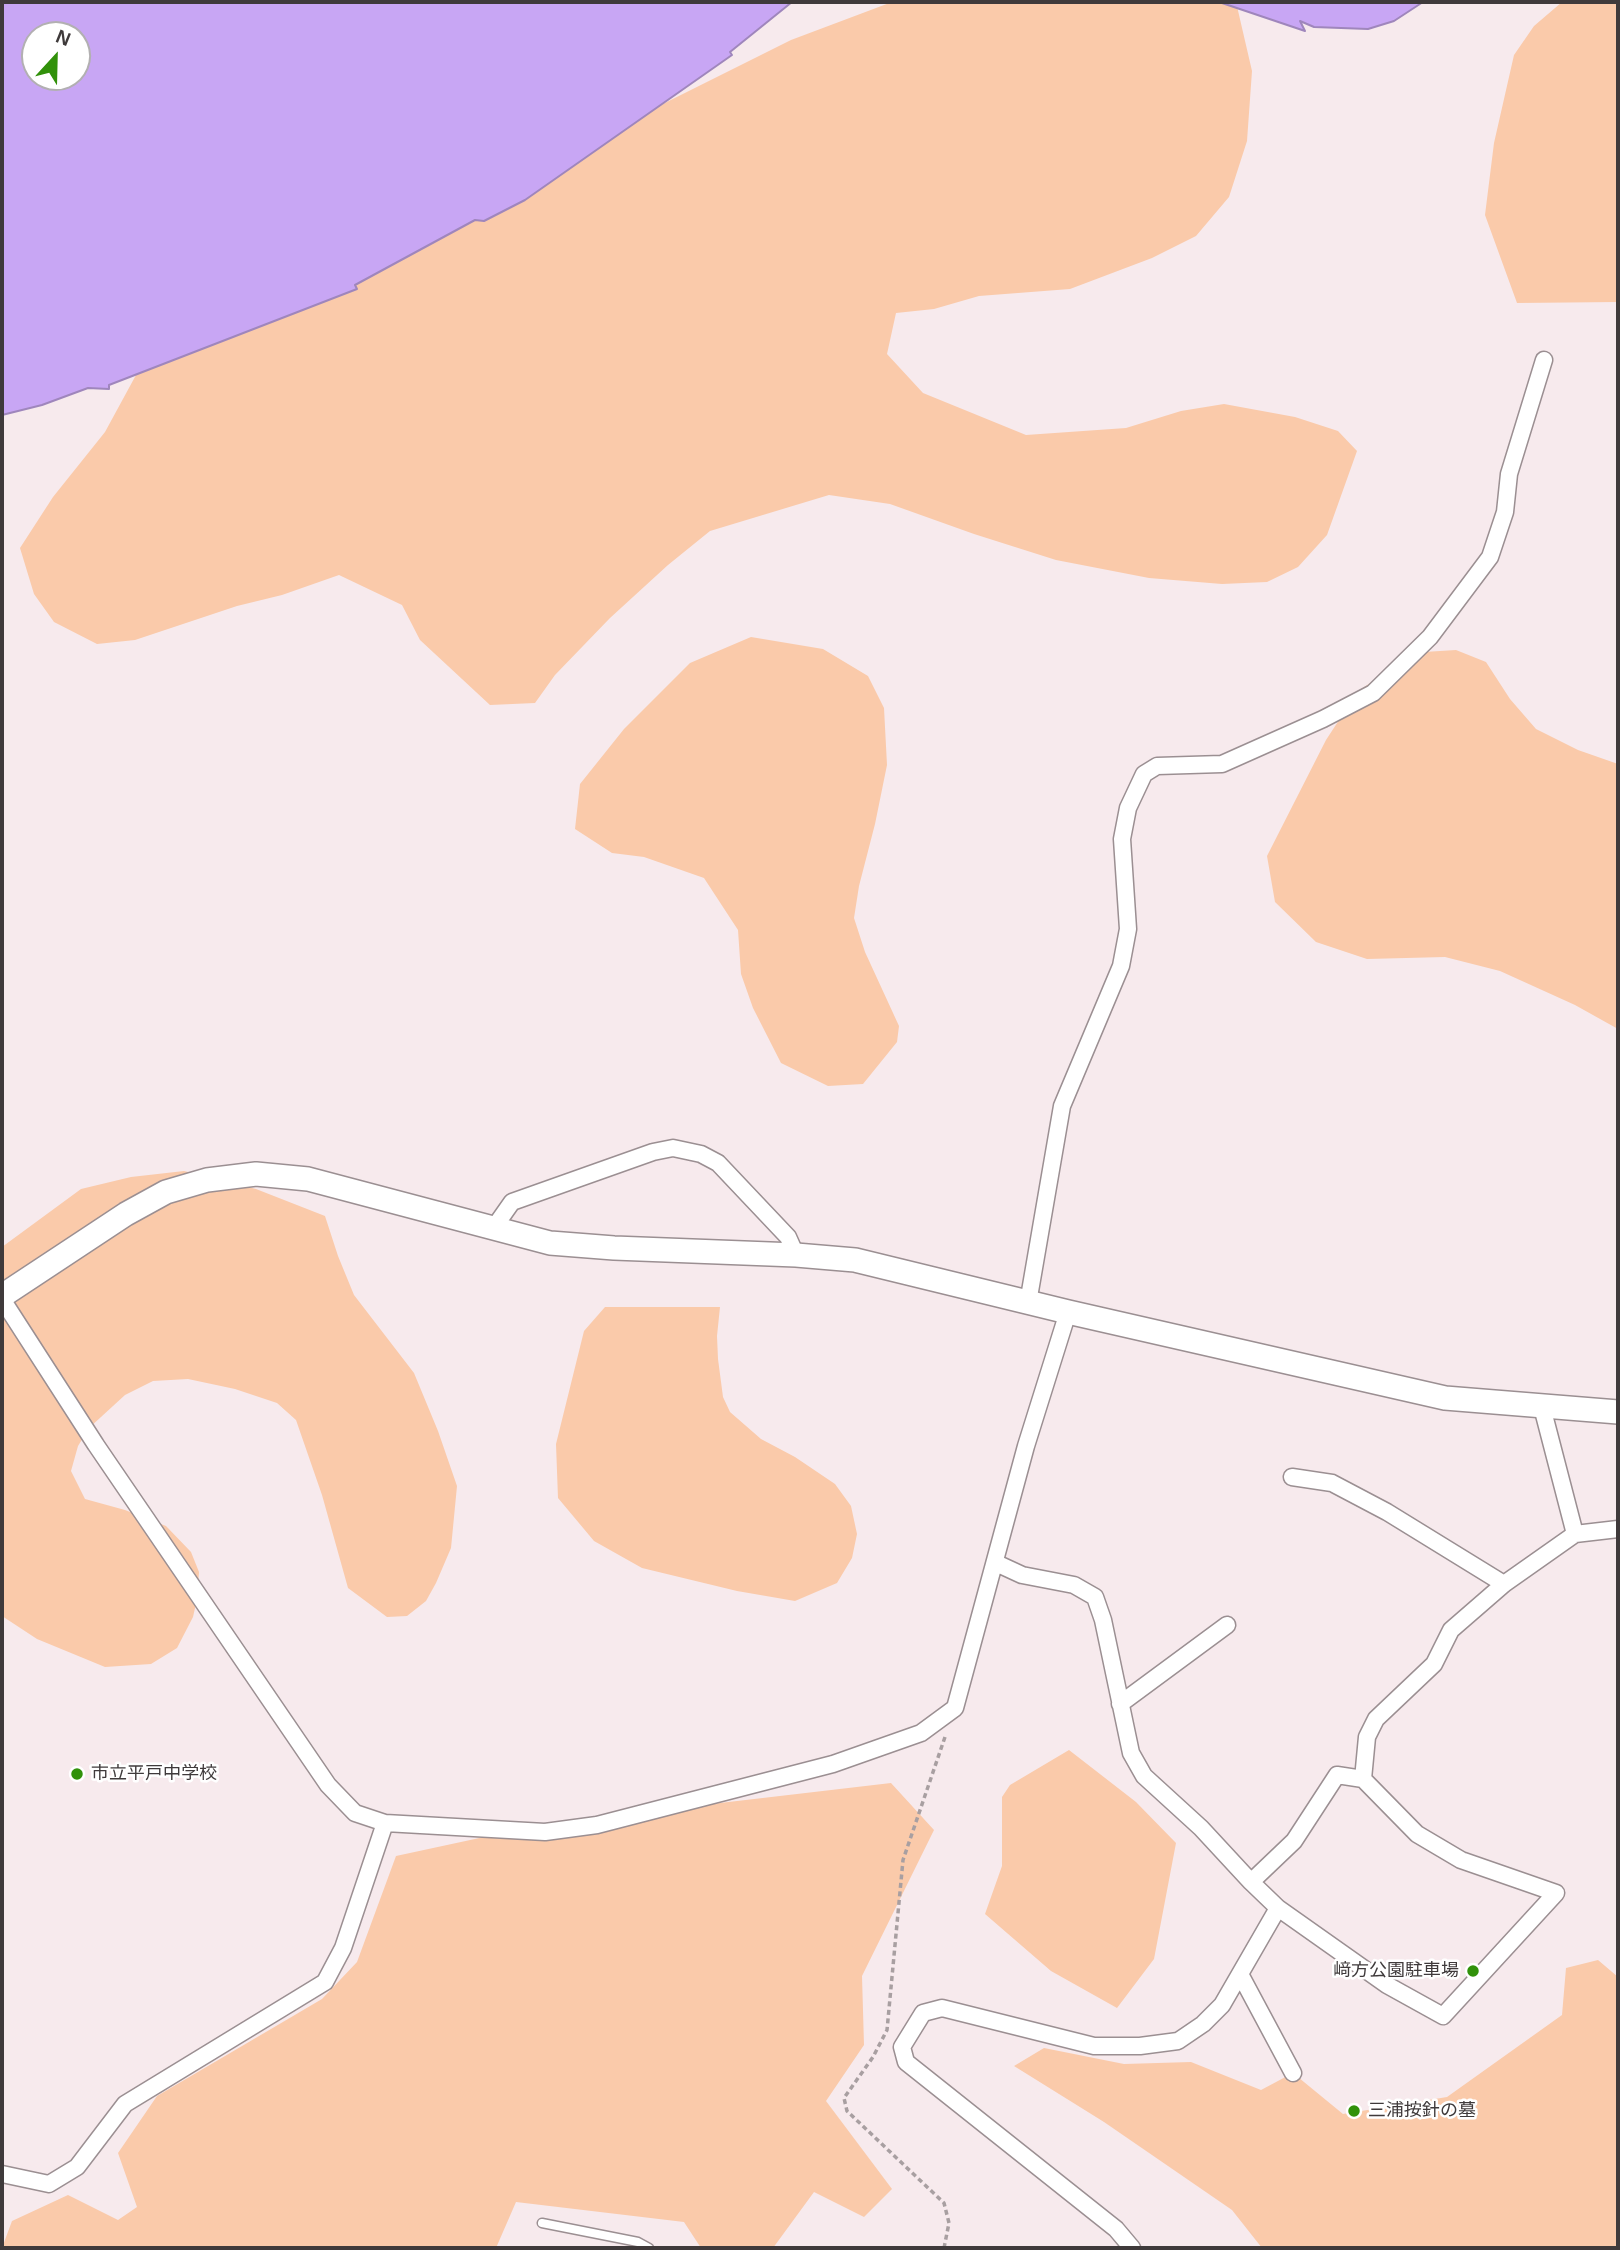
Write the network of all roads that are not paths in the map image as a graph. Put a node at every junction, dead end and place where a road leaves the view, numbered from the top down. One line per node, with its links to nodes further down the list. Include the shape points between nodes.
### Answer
1 (1544, 360): 5 (street, via 1509,474 1506,512 1490,557 1430,637 1374,693 1323,719 1222,764 1157,766 1144,774 1128,808 1122,839 1128,929 1121,967 1062,1106)
2 (494, 1229): 3 (street, via 550,1243); 3 (street, via 512,1202 673,1148 718,1163 788,1237); 4 (street, via 308,1179 256,1174 207,1180 166,1192 126,1214)
3 (796, 1255): 5 (street, via 855,1260)
4 (2, 1298): 17 (street, via 96,1446 328,1785 355,1813)
5 (1028, 1303): 6 (street)
6 (1068, 1312): 7 (street, via 1446,1398); 12 (street)
7 (1542, 1407): 8 (street); 11 (street)
8 (1618, 1412)
9 (1292, 1477): 13 (street, via 1332,1483)
10 (1618, 1529): 11 (street)
11 (1575, 1534): 13 (street)
12 (996, 1563): 15 (street, via 1022,1576 1074,1585 1095,1597); 17 (street, via 955,1708 921,1733 833,1764 597,1825 545,1832)
13 (1504, 1584): 16 (street, via 1451,1630 1434,1664 1376,1719 1367,1737)
14 (1227, 1625): 15 (street)
15 (1119, 1704): 18 (street, via 1131,1753 1144,1776)
16 (1363, 1779): 18 (street, via 1337,1775 1294,1841); 19 (street, via 1417,1834 1461,1860 1556,1893 1443,2016 1387,1985)
17 (384, 1824): 22 (street, via 343,1948 325,1982 125,2104 77,2167 49,2184)
18 (1251, 1882): 19 (street)
19 (1278, 1908): 20 (street)
20 (1240, 1974): 21 (street); 25 (street, via 1222,2006 1178,2041 1094,2046 942,2008 923,2013 902,2048 905,2062 1116,2229)
21 (1293, 2073)
22 (2, 2174)
23 (542, 2223): 24 (lane)
24 (649, 2248)
25 (1132, 2248)

